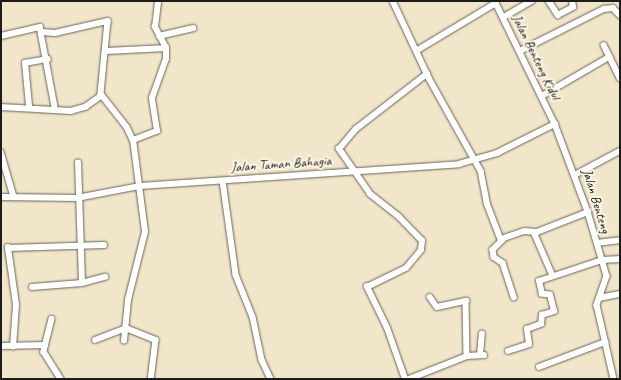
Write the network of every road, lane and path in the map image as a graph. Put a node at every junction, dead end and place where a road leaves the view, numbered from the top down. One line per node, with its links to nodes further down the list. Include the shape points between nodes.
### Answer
1 (158, 1): 12 (street, via 154,24)
2 (394, 1): 16 (street)
3 (532, 1): 8 (street)
4 (549, 1): 5 (street, via 558,14 573,7)
5 (572, 1)
6 (496, 2): 8 (street, Jalan Benteng Kidul); 16 (street)
7 (620, 15): 17 (street, via 613,8 604,9)
8 (504, 18): 17 (street, Jalan Benteng Kidul)
9 (193, 28): 12 (street)
10 (42, 32): 11 (street, via 39,26); 15 (street, via 55,33 108,20); 19 (street)
11 (1, 36)
12 (159, 36): 14 (street)
13 (604, 45): 18 (street)
14 (166, 48): 15 (street); 28 (street, via 166,61 152,98 157,131)
15 (107, 51): 22 (street)
16 (416, 51): 20 (street)
17 (520, 51): 23 (street, Jalan Benteng Kidul)
18 (609, 57): 21 (street); 23 (street)
19 (48, 59): 24 (street, via 25,63); 26 (street)
20 (427, 74): 32 (street); 34 (street, via 370,117 340,147)
21 (620, 78)
22 (101, 96): 26 (street, via 81,109); 28 (street, via 127,127)
23 (542, 96): 27 (street, Jalan Benteng Kidul)
24 (29, 106): 25 (street); 26 (street)
25 (1, 107)
26 (55, 107)
27 (555, 124): 32 (street, Jalan Taman Bahagia); 35 (street, Jalan Benteng)
28 (133, 140): 37 (street)
29 (620, 151): 35 (street)
30 (1, 152): 39 (street)
31 (1, 159): 39 (street)
32 (475, 160): 34 (street, Jalan Taman Bahagia); 43 (street, via 490,213)
33 (78, 163): 40 (street)
34 (353, 171): 36 (street, Jalan Taman Bahagia); 73 (street, via 370,194 410,227 422,241 420,250 406,268 367,288 387,328)
35 (576, 175): 41 (street, Jalan Benteng)
36 (223, 181): 37 (street, Jalan Taman Bahagia); 72 (street, via 236,275 253,317 262,360)
37 (140, 186): 40 (street, Jalan Taman Bahagia); 59 (street, via 145,232 128,300)
38 (1, 197): 39 (street, Jalan Taman Bahagia)
39 (12, 197): 40 (street, Jalan Taman Bahagia)
40 (77, 198): 47 (street)
41 (588, 212): 42 (street); 45 (street, Jalan Benteng)
42 (534, 232): 43 (street, via 524,231); 50 (street)
43 (503, 240): 56 (street, via 493,252 496,260 503,263)
44 (620, 240): 45 (street)
45 (597, 243): 49 (street, Jalan Benteng)
46 (104, 245): 47 (street)
47 (82, 247): 52 (street); 66 (street, via 8,248 16,305)
48 (620, 259): 49 (street)
49 (602, 260): 50 (street); 57 (street, Jalan Benteng, via 607,279)
50 (553, 276): 67 (street, via 538,283 542,294 550,296 554,310 542,315 541,324 527,329 529,344)
51 (105, 277): 52 (street)
52 (82, 283): 53 (street)
53 (32, 288)
54 (620, 294): 57 (street)
55 (430, 297): 68 (street, via 437,307 465,300)
56 (514, 297)
57 (599, 298): 63 (street, Jalan Benteng, via 597,305)
58 (52, 319): 64 (street)
59 (126, 328): 61 (street); 62 (street); 71 (street, via 156,340)
60 (482, 334): 68 (street, via 482,355)
61 (95, 340)
62 (124, 341)
63 (605, 342): 69 (street); 75 (street, Jalan Benteng)
64 (45, 345): 66 (street); 70 (street, via 46,358)
65 (1, 346): 66 (street)
66 (12, 346)
67 (508, 351)
68 (467, 356): 74 (street)
69 (539, 367)
70 (61, 379)
71 (152, 379)
72 (271, 379)
73 (405, 379)
74 (409, 379)
75 (614, 379)

